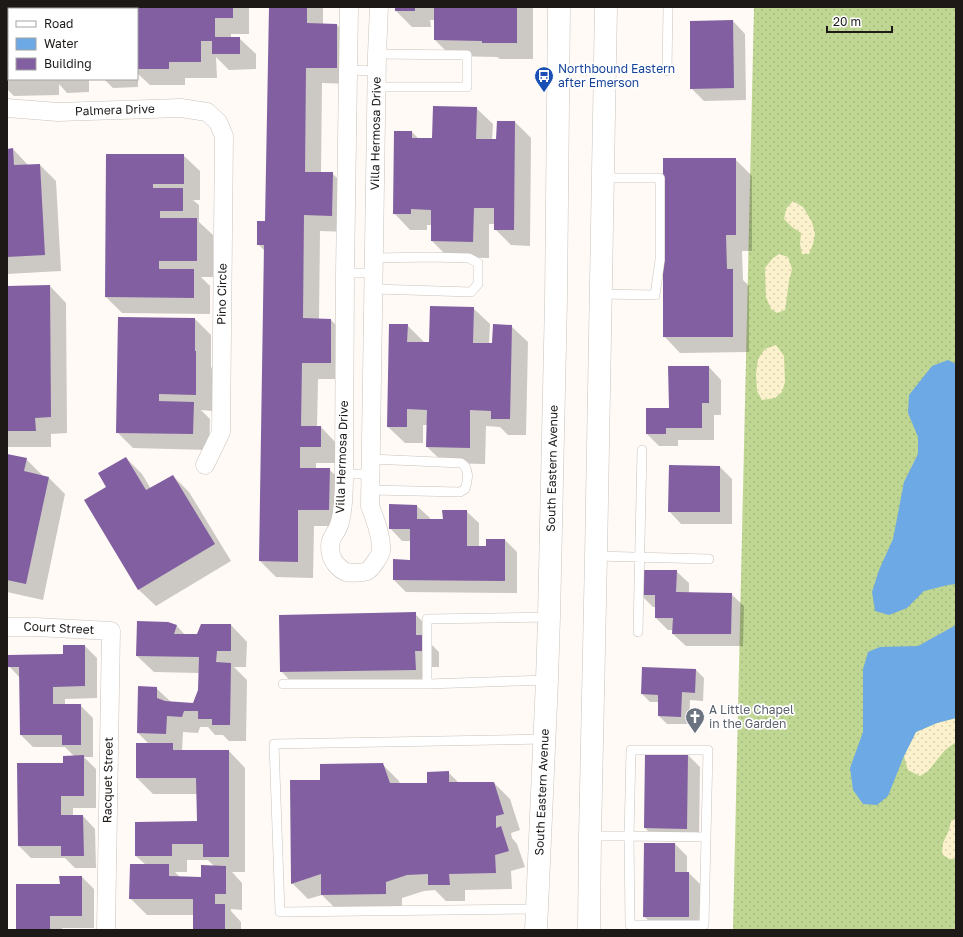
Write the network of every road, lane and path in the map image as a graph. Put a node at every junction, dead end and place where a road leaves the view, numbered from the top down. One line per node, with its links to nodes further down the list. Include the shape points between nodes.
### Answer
1 (349, 7): 6 (street, Villa Hermosa Drive)
2 (379, 7): 7 (street, Villa Hermosa Drive)
3 (559, 7): 22 (main road, South Eastern Avenue)
4 (606, 7): 11 (main road)
5 (668, 7): 8 (lane)
6 (348, 70): 7 (lane); 12 (street, Villa Hermosa Drive)
7 (377, 71): 7 (lane, via 467,87 467,55); 13 (street, Villa Hermosa Drive)
8 (667, 71)
9 (7, 108): 10 (street, Palmera Drive, via 58,112 181,108 206,112)
10 (218, 122): 16 (street, Pino Circle, via 224,136 221,432)
11 (603, 178): 14 (main road); 14 (lane, via 660,178 660,260 655,295)
12 (345, 273): 13 (lane); 17 (street, Villa Hermosa Drive)
13 (374, 274): 13 (lane, via 431,257 468,258 478,263 478,284 471,292); 18 (street, Villa Hermosa Drive)
14 (601, 294): 19 (main road)
15 (642, 450): 20 (lane)
16 (205, 465)
17 (344, 474): 18 (lane); 18 (street, Villa Hermosa Drive, via 340,524 330,541 331,554 336,564 346,572 360,573 368,570 380,551 379,534 370,506)
18 (371, 474): 18 (lane, via 460,492 467,484 467,470 461,463)
19 (596, 556): 20 (lane); 30 (main road)
20 (639, 557): 21 (lane); 25 (lane)
21 (709, 559)
22 (549, 617): 26 (main road, South Eastern Avenue); 28 (lane, via 427,619)
23 (7, 628): 24 (street, Court Street)
24 (111, 631): 34 (street, Racquet Street)
25 (638, 632)
26 (547, 680): 28 (lane); 29 (main road, South Eastern Avenue)
27 (283, 684): 28 (lane)
28 (427, 684)
29 (545, 739): 33 (main road, South Eastern Avenue); 33 (lane, via 274,744 280,912)
30 (590, 836): 31 (lane); 35 (main road)
31 (629, 836): 32 (lane); 32 (lane, via 631,750 708,750); 32 (lane, via 630,925 704,925)
32 (706, 837)
33 (536, 920)
34 (106, 930)
35 (589, 930)

